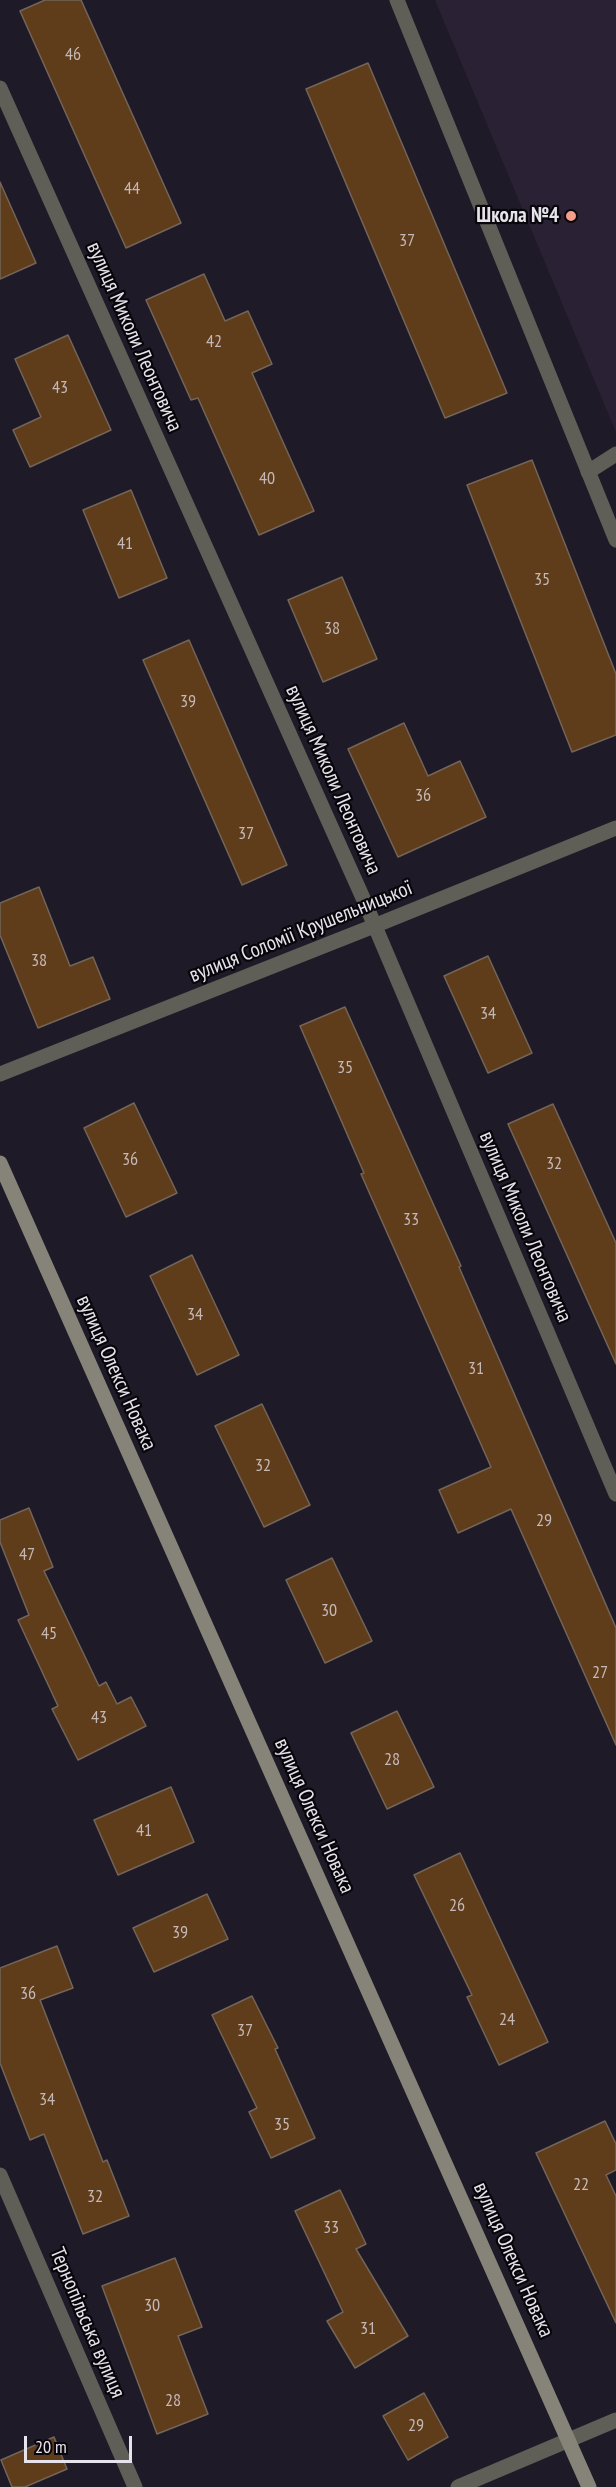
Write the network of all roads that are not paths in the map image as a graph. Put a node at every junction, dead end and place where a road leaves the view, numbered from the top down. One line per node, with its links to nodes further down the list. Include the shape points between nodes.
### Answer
1 (397, 0): 4 (street)
2 (0, 88): 7 (street, вулиця Миколи Леонтовича)
3 (616, 454): 4 (street)
4 (588, 472): 5 (street)
5 (616, 540)
6 (616, 828): 7 (street, вулиця Соломії Крушельницької)
7 (374, 926): 8 (street, вулиця Соломії Крушельницької); 10 (street, вулиця Миколи Леонтовича)
8 (0, 1074)
9 (0, 1163): 13 (main road, вулиця Олекси Новака)
10 (616, 1494)
11 (0, 2175): 14 (street, Тернопільська вулиця)
12 (616, 2420): 13 (street)
13 (570, 2439): 15 (street); 16 (main road, вулиця Олекси Новака)
14 (135, 2487)
15 (458, 2487)
16 (589, 2487)

